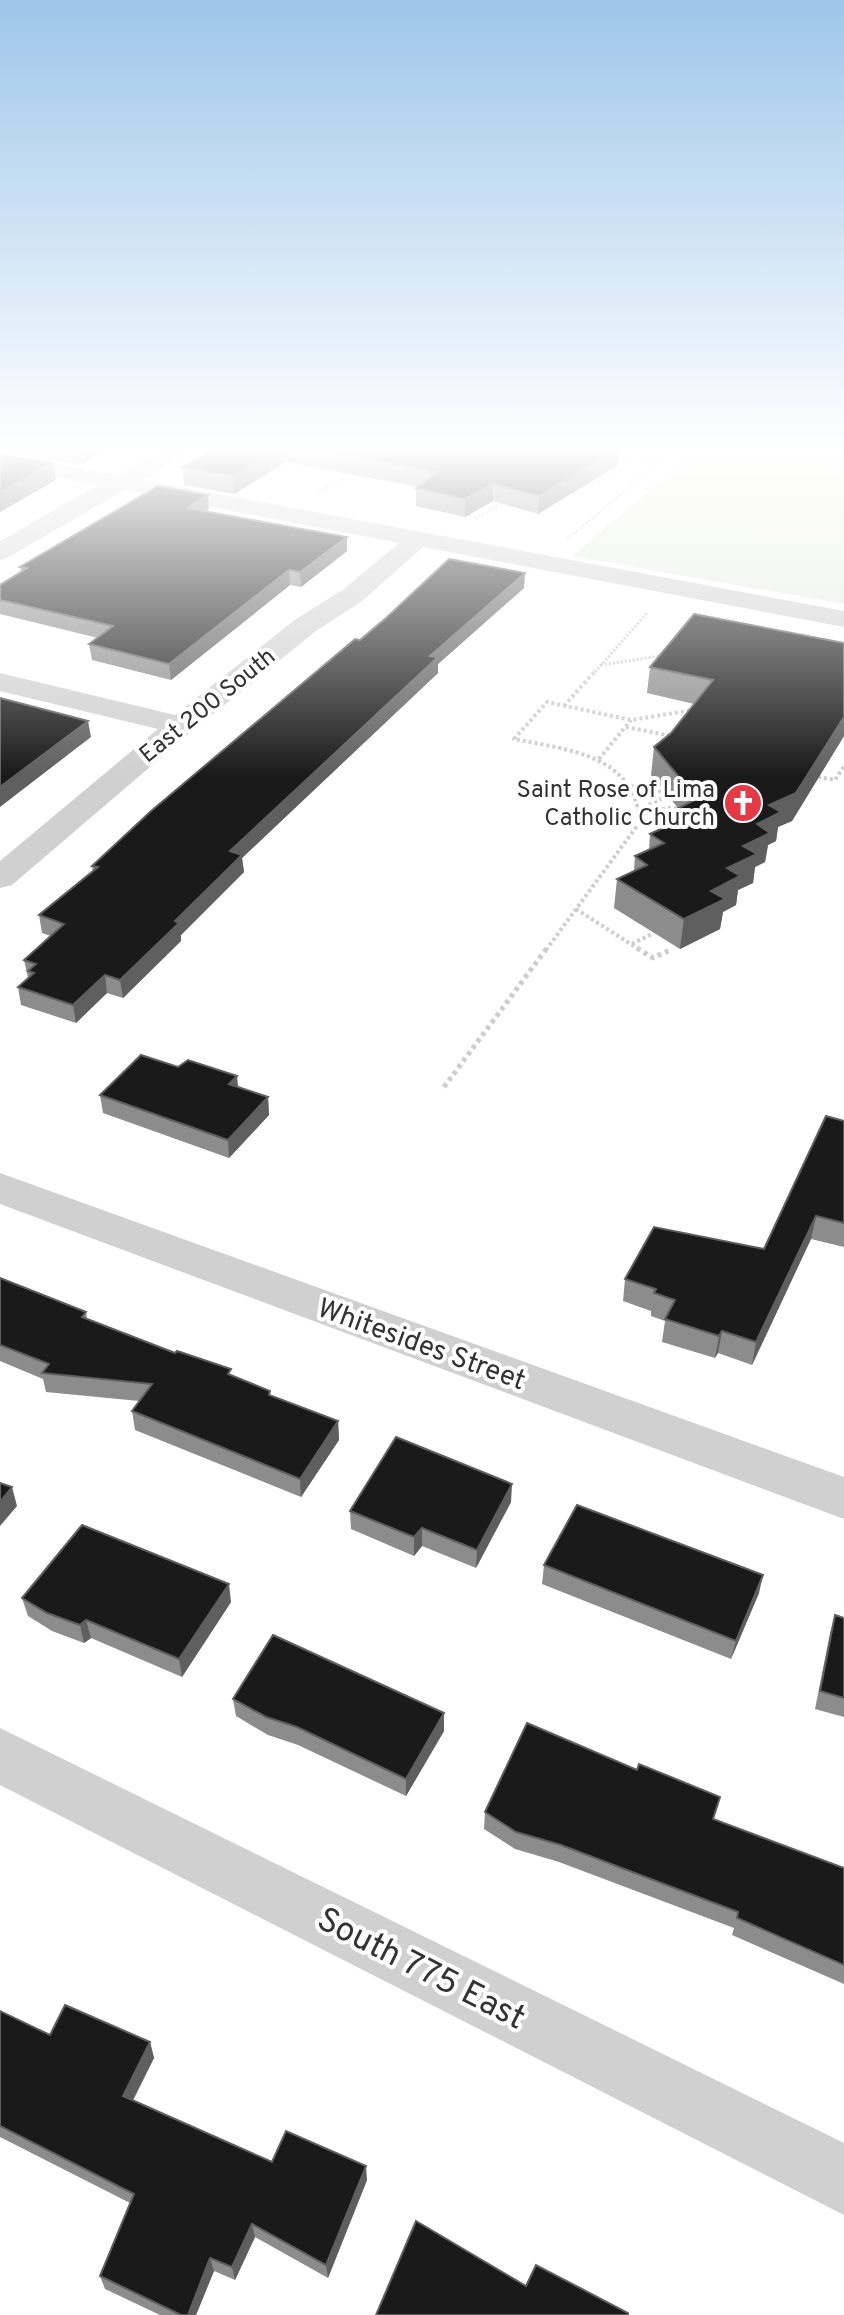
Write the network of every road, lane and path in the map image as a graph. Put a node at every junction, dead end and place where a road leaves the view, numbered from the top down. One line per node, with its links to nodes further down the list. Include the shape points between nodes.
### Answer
1 (395, 559): 11 (street, East 200 South)
2 (525, 559): 4 (street)
3 (648, 611): 6 (path)
4 (844, 619)
5 (668, 654): 6 (path)
6 (600, 665): 8 (path)
7 (0, 682): 11 (street)
8 (564, 706): 10 (path); 14 (path, via 547,702 514,739)
9 (694, 710): 10 (path)
10 (631, 720): 12 (path)
11 (181, 725): 20 (street, East 200 South)
12 (626, 727): 13 (path); 14 (path)
13 (685, 739)
14 (598, 760): 17 (path)
15 (844, 766): 16 (path, via 835,780)
16 (818, 777)
17 (631, 787): 18 (path); 18 (path, via 653,781 665,797)
18 (638, 812): 19 (path, via 673,807); 21 (path, via 640,822)
19 (690, 817)
20 (0, 878)
21 (576, 909): 23 (path); 25 (path)
22 (654, 933): 23 (path)
23 (631, 944): 24 (path, via 653,958)
24 (672, 949)
25 (444, 1087)
26 (0, 1188): 27 (street, Whitesides Street)
27 (844, 1498)
28 (0, 1755): 29 (street, South 775 East)
29 (844, 2180)

